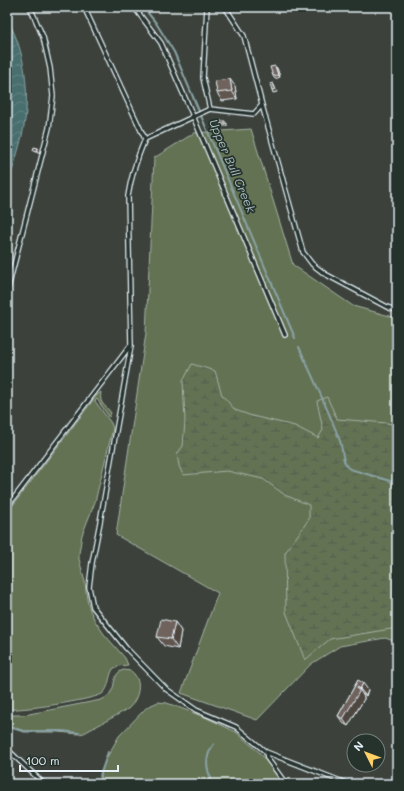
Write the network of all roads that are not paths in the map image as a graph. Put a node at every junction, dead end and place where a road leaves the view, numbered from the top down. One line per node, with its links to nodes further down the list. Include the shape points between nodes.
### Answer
1 (30, 7): 10 (lane, via 43,37 53,96 49,128)
2 (84, 7): 9 (lane)
3 (134, 7): 8 (lane, via 161,43)
4 (207, 7): 7 (lane, via 203,78)
5 (225, 7): 6 (lane, via 244,36)
6 (262, 105): 7 (lane, via 254,114); 11 (lane, via 303,252 312,264 325,274)
7 (210, 109): 8 (lane)
8 (195, 116): 9 (lane); 12 (lane)
9 (145, 139): 13 (lane, via 134,166 128,196)
10 (7, 292)
11 (397, 310)
12 (285, 335)
13 (131, 346): 14 (lane); 16 (lane, via 92,563 89,587 93,607 126,648 166,689 196,710 236,727)
14 (7, 507)
15 (7, 749): 17 (lane)
16 (266, 752): 18 (lane, via 267,758); 19 (lane)
17 (44, 784)
18 (286, 784)
19 (348, 784)

